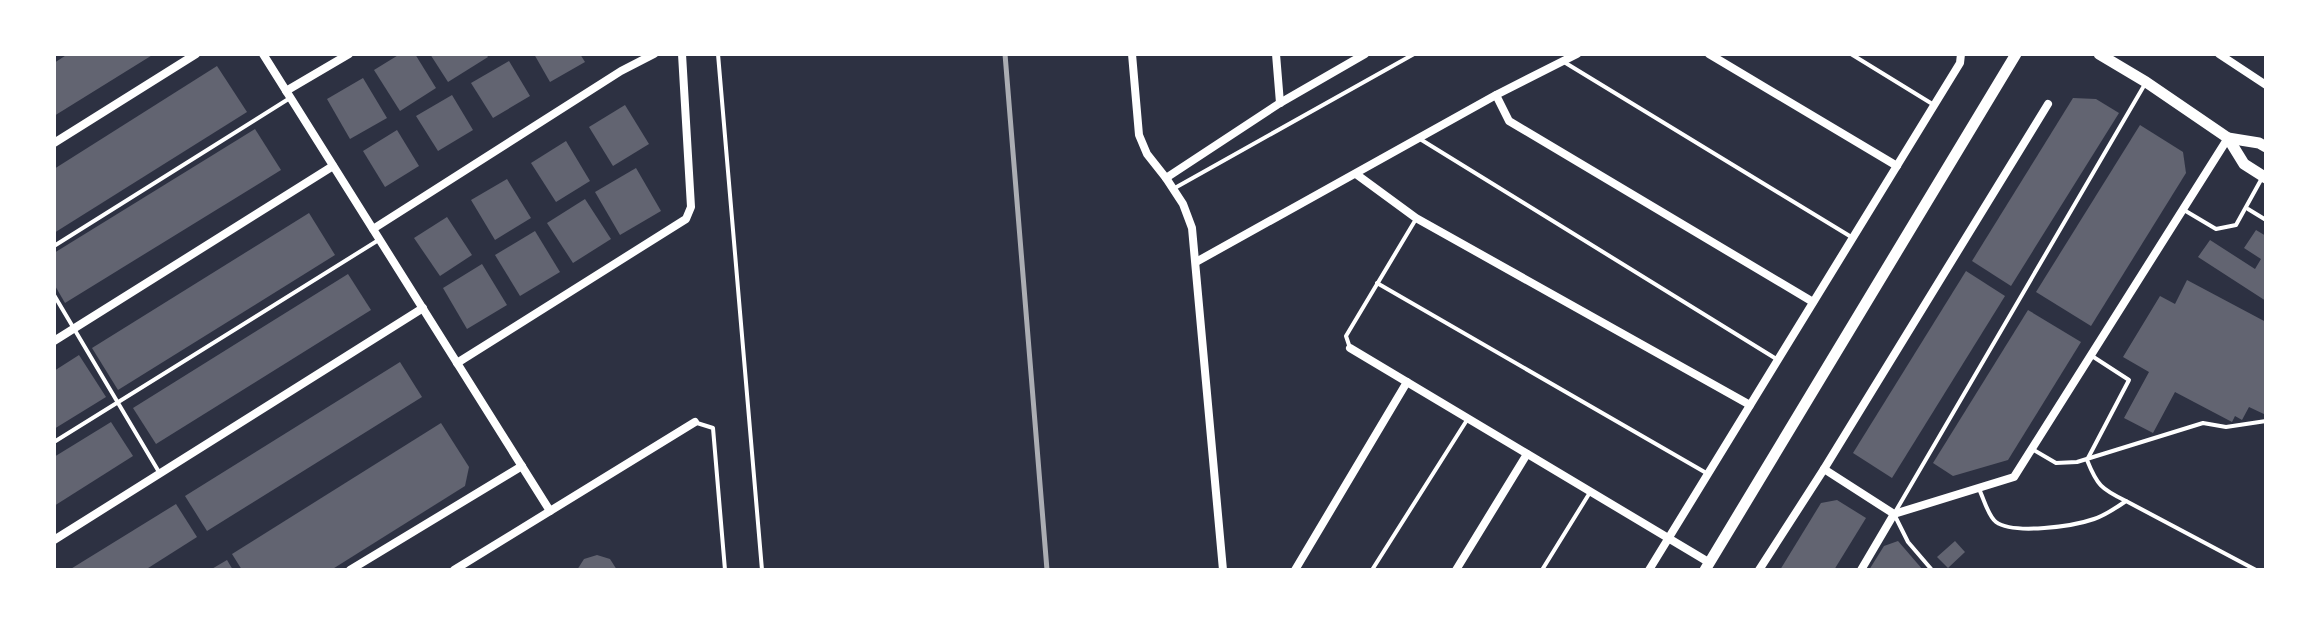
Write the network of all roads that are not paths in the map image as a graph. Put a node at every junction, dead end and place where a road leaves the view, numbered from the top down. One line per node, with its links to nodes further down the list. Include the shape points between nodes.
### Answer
1 (196, 54): 30 (street)
2 (263, 54): 23 (street)
3 (349, 54): 23 (street)
4 (654, 54): 42 (street)
5 (682, 54): 56 (street, via 691,207 686,219)
6 (718, 54): 82 (lane)
7 (1132, 54): 36 (street, via 1139,135)
8 (1276, 54): 25 (street)
9 (1345, 54): 20 (lane)
10 (1365, 54): 20 (street)
11 (1414, 54): 37 (lane)
12 (1577, 54): 19 (street)
13 (1709, 54): 33 (street)
14 (1851, 54): 27 (lane)
15 (1961, 54): 27 (street)
16 (2016, 54): 78 (street)
17 (2099, 54): 21 (street)
18 (2219, 54): 22 (street)
19 (1563, 61): 24 (street); 43 (lane)
20 (1346, 66): 25 (street)
21 (2146, 82): 28 (street); 75 (lane)
22 (2266, 85)
23 (288, 95): 32 (street); 45 (lane)
24 (1496, 95): 29 (street); 49 (street, via 1509,121)
25 (1280, 103): 36 (street)
26 (2048, 104): 68 (street)
27 (1934, 105): 33 (street)
28 (2228, 138): 31 (street); 35 (street, via 2244,164); 39 (street)
29 (1420, 139): 34 (street); 55 (lane)
30 (54, 143)
31 (2266, 147)
32 (333, 166): 42 (street); 51 (street)
33 (1897, 166): 43 (street)
34 (1356, 174): 40 (street); 46 (street)
35 (2265, 177): 38 (lane)
36 (1166, 178): 37 (street)
37 (1173, 189): 46 (street, via 1192,228)
38 (2247, 208): 39 (lane, via 2236,225 2216,229); 41 (lane)
39 (2183, 209): 54 (street)
40 (1416, 218): 47 (lane); 59 (street)
41 (2266, 220)
42 (373, 229): 44 (street)
43 (1853, 238): 49 (street)
44 (380, 239): 50 (street); 58 (lane)
45 (54, 246)
46 (1196, 262): 83 (street)
47 (1377, 283): 53 (lane, via 1346,336); 70 (lane)
48 (54, 295): 51 (lane)
49 (1813, 302): 55 (street)
50 (423, 308): 56 (street); 69 (street)
51 (74, 328): 52 (street); 58 (lane)
52 (54, 341)
53 (1350, 348): 57 (street)
54 (2090, 355): 64 (street); 66 (lane, via 2129,380)
55 (1778, 360): 59 (street)
56 (457, 363): 67 (street)
57 (1407, 382): 60 (street); 84 (street)
58 (118, 402): 63 (lane); 69 (lane)
59 (1750, 405): 70 (street)
60 (1468, 418): 65 (street); 85 (lane)
61 (2266, 421): 66 (lane, via 2226,427 2203,423)
62 (695, 422): 74 (street); 81 (lane, via 713,428)
63 (54, 442)
64 (2032, 449): 66 (lane, via 2056,463); 71 (street, via 2014,477)
65 (1527, 454): 72 (street); 86 (street)
66 (2087, 460): 73 (lane, via 2096,482)
67 (522, 466): 74 (street); 79 (street)
68 (1824, 469): 75 (street); 89 (street)
69 (159, 472): 77 (street)
70 (1708, 474): 76 (street)
71 (1979, 489): 73 (lane, via 1993,521 2022,528 2094,519); 75 (street)
72 (1591, 492): 76 (street); 87 (lane)
73 (2126, 501): 92 (lane)
74 (550, 511): 80 (street)
75 (1894, 514): 90 (street); 91 (lane, via 1908,542)
76 (1668, 538): 78 (street); 88 (street)
77 (54, 540)
78 (1708, 566)
79 (350, 570)
80 (454, 570)
81 (725, 570)
82 (762, 570)
83 (1223, 570)
84 (1295, 570)
85 (1372, 570)
86 (1456, 570)
87 (1542, 570)
88 (1649, 570)
89 (1759, 570)
90 (1861, 570)
91 (1932, 570)
92 (2256, 570)

